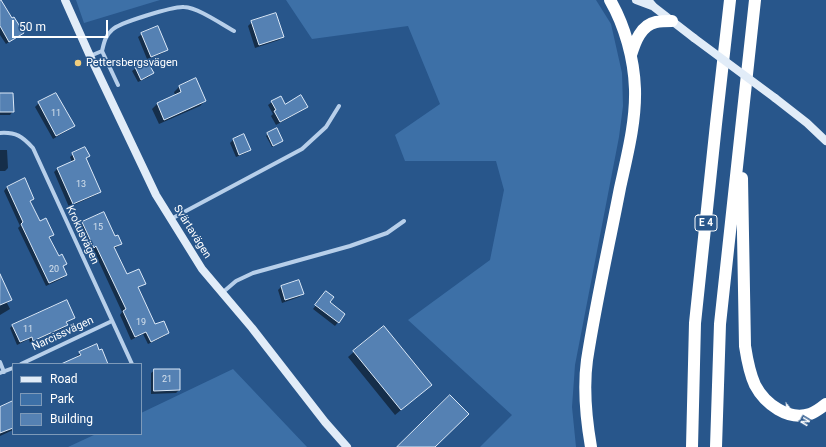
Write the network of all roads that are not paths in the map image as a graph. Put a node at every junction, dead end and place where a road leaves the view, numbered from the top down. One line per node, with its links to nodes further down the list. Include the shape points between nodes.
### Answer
1 (65, 0): 11 (main road, Svärtavägen)
2 (610, 0): 12 (highway)
3 (636, 0): 7 (main road)
4 (648, 0): 7 (main road)
5 (730, 0): 32 (highway, E 4, via 696,323)
6 (755, 0): 16 (highway, E 4)
7 (654, 7): 8 (main road)
8 (672, 21): 12 (highway, via 656,22 647,26 639,35); 15 (main road, bridge)
9 (234, 31): 10 (street, via 203,13 184,7 133,19 113,28 105,38)
10 (102, 52): 11 (street); 13 (street)
11 (90, 56): 20 (main road, Svärtavägen, via 156,195)
12 (631, 56): 31 (highway, via 635,88 634,111 587,361 585,393)
13 (118, 85)
14 (339, 106): 20 (street, via 326,127 302,149)
15 (807, 123): 18 (main road); 19 (main road)
16 (741, 126): 29 (highway, via 745,346 750,373 761,394 781,412 801,416 811,414); 33 (highway, E 4, via 720,324)
17 (0, 133): 23 (street, Krokusvägen, via 10,132 23,137 33,148)
18 (826, 134)
19 (826, 141)
20 (171, 219): 22 (main road, Svärtavägen, via 202,269)
21 (404, 221): 22 (street, via 387,233 253,273 236,281)
22 (222, 293): 30 (main road, Svärtavägen)
23 (112, 321): 25 (street, Narcissvägen); 26 (street, Krokusvägen)
24 (0, 362): 28 (street)
25 (23, 363)
26 (132, 363)
27 (12, 368): 28 (street)
28 (2, 373)
29 (826, 404)
30 (347, 447)
31 (591, 447)
32 (692, 447)
33 (716, 447)

